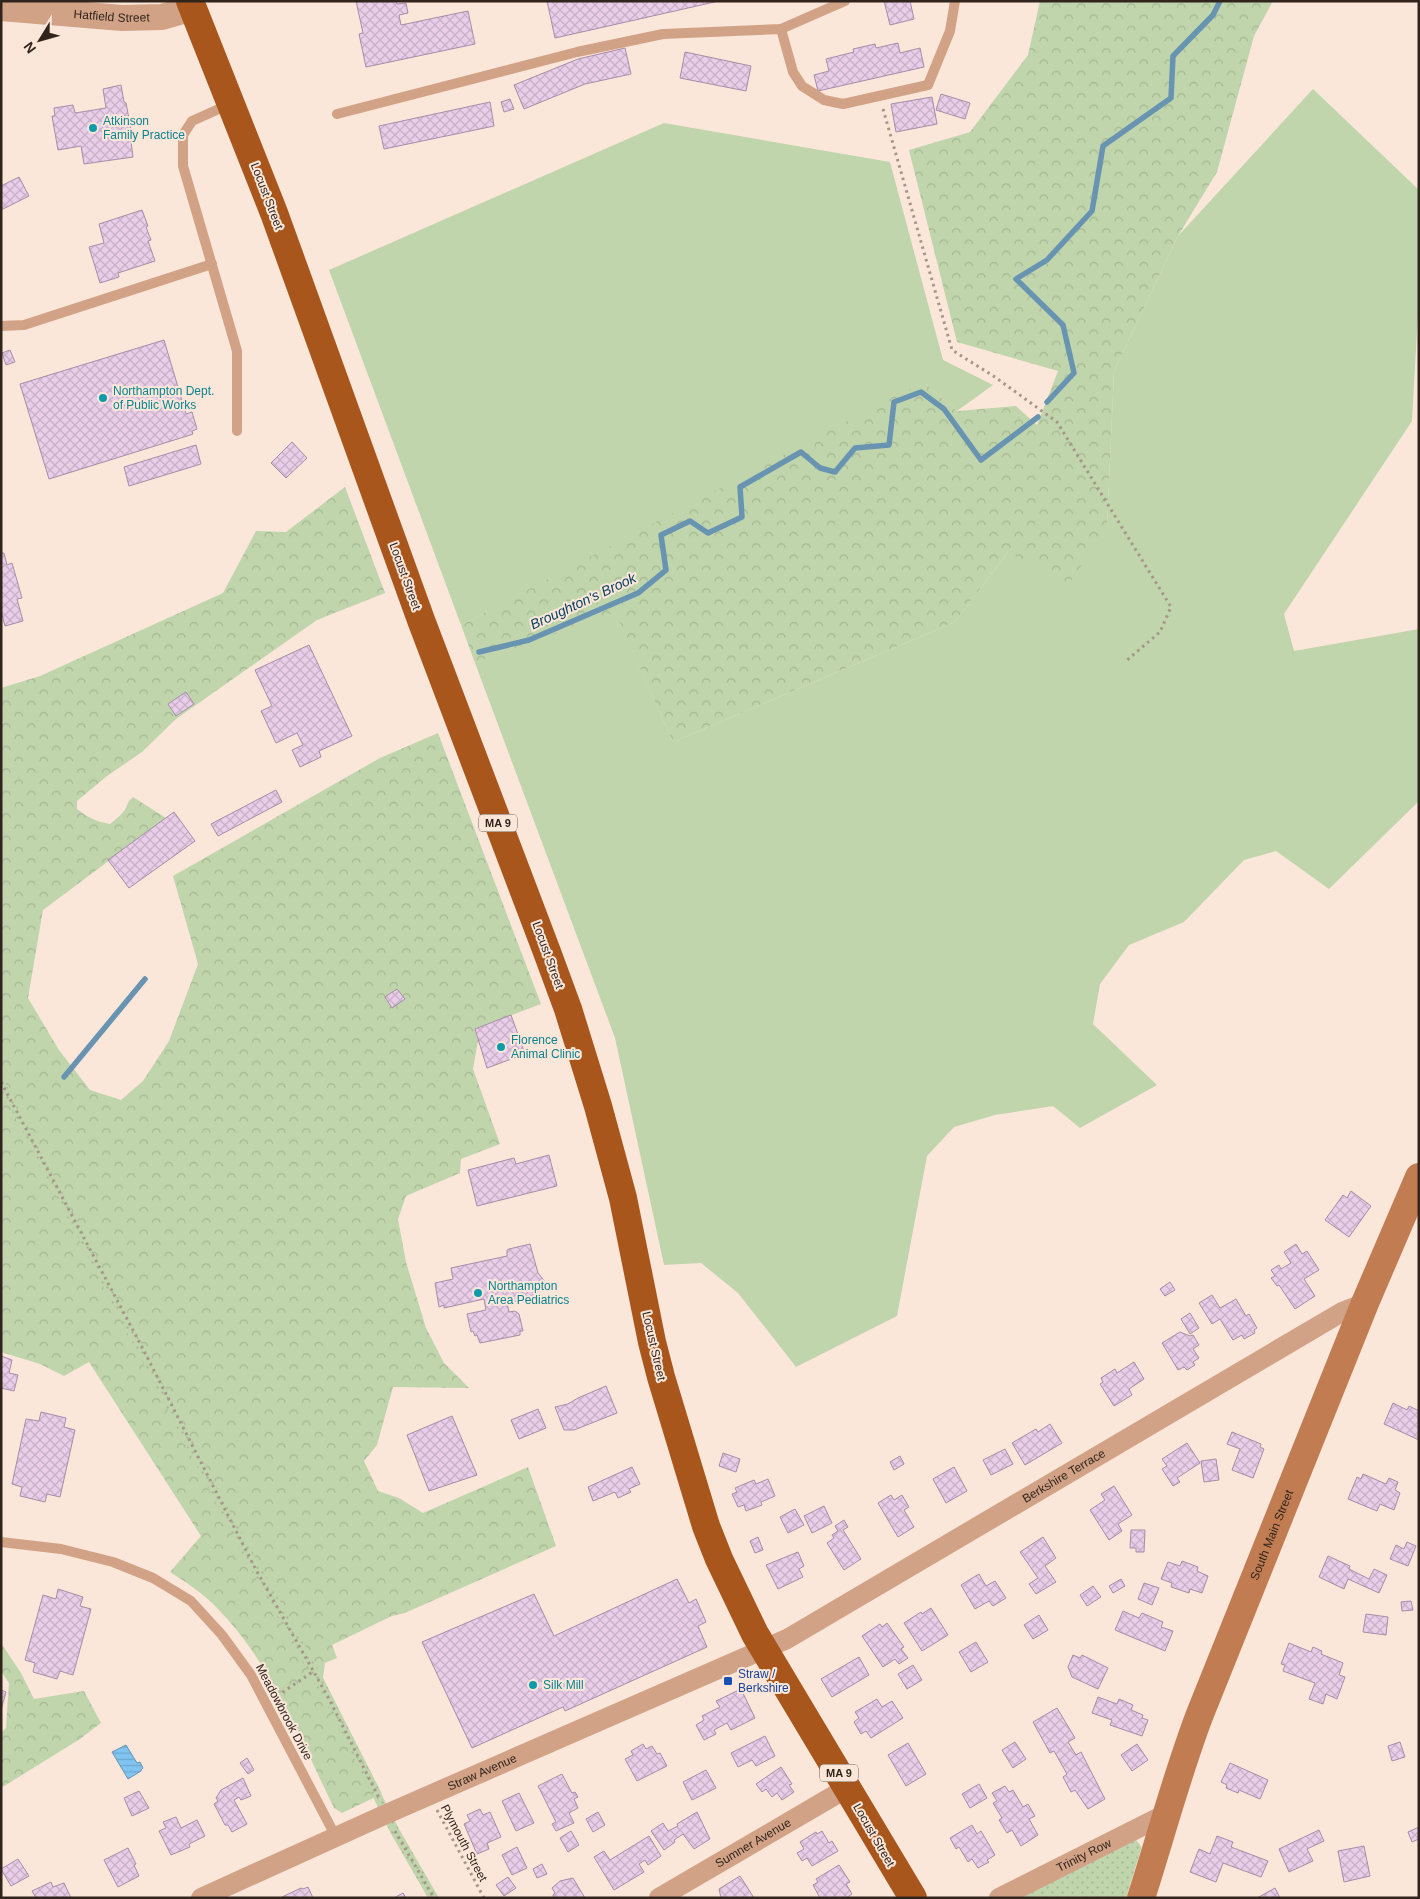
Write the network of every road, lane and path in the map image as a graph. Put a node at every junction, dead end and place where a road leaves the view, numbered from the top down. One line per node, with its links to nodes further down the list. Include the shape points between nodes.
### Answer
1 (844, 1): 5 (lane)
2 (955, 1): 6 (lane, via 950,31 928,85)
3 (192, 5): 4 (street, Hatfield Street, via 162,17 122,18); 7 (highway, Locust Street / MA 9)
4 (1, 8)
5 (781, 29): 6 (lane, via 793,72 802,86 824,100 843,104); 8 (lane, via 663,34 577,52)
6 (880, 96): 12 (path, via 952,350 1057,422 1171,607 1160,632)
7 (231, 104): 9 (lane, via 192,121 183,135 183,166); 17 (highway, Locust Street / MA 9, via 568,1009 614,1162 652,1342 692,1483 719,1559)
8 (337, 114)
9 (212, 264): 10 (lane, via 24,325); 11 (lane, via 237,351)
10 (1, 326)
11 (237, 431)
12 (1126, 661)
13 (1, 1082): 18 (path, via 255,1568)
14 (1419, 1177): 15 (main road, South Main Street)
15 (1365, 1303): 17 (street, Berkshire Terrace, via 1342,1312 858,1598); 23 (main road, South Main Street, via 1200,1714)
16 (1, 1542): 19 (lane, Meadowbrook Drive, via 61,1549 113,1562 153,1578 191,1601 222,1635 251,1675)
17 (764, 1650): 20 (highway, Locust Street / MA 9); 21 (street, Straw Avenue)
18 (314, 1670): 19 (path); 22 (path)
19 (266, 1703): 25 (lane, Meadowbrook Drive)
20 (847, 1788): 30 (street, Sumner Avenue); 31 (highway, Locust Street / MA 9)
21 (429, 1796): 25 (street, Straw Avenue); 29 (path, Plymouth Street)
22 (380, 1800)
23 (1168, 1813): 32 (street, Trinity Row); 33 (main road, South Main Street)
24 (392, 1825): 28 (path)
25 (336, 1837): 26 (street, Straw Avenue)
26 (239, 1890): 27 (street, Straw Avenue)
27 (201, 1898)
28 (434, 1898)
29 (484, 1898)
30 (658, 1898)
31 (913, 1898)
32 (999, 1898)
33 (1141, 1898)

